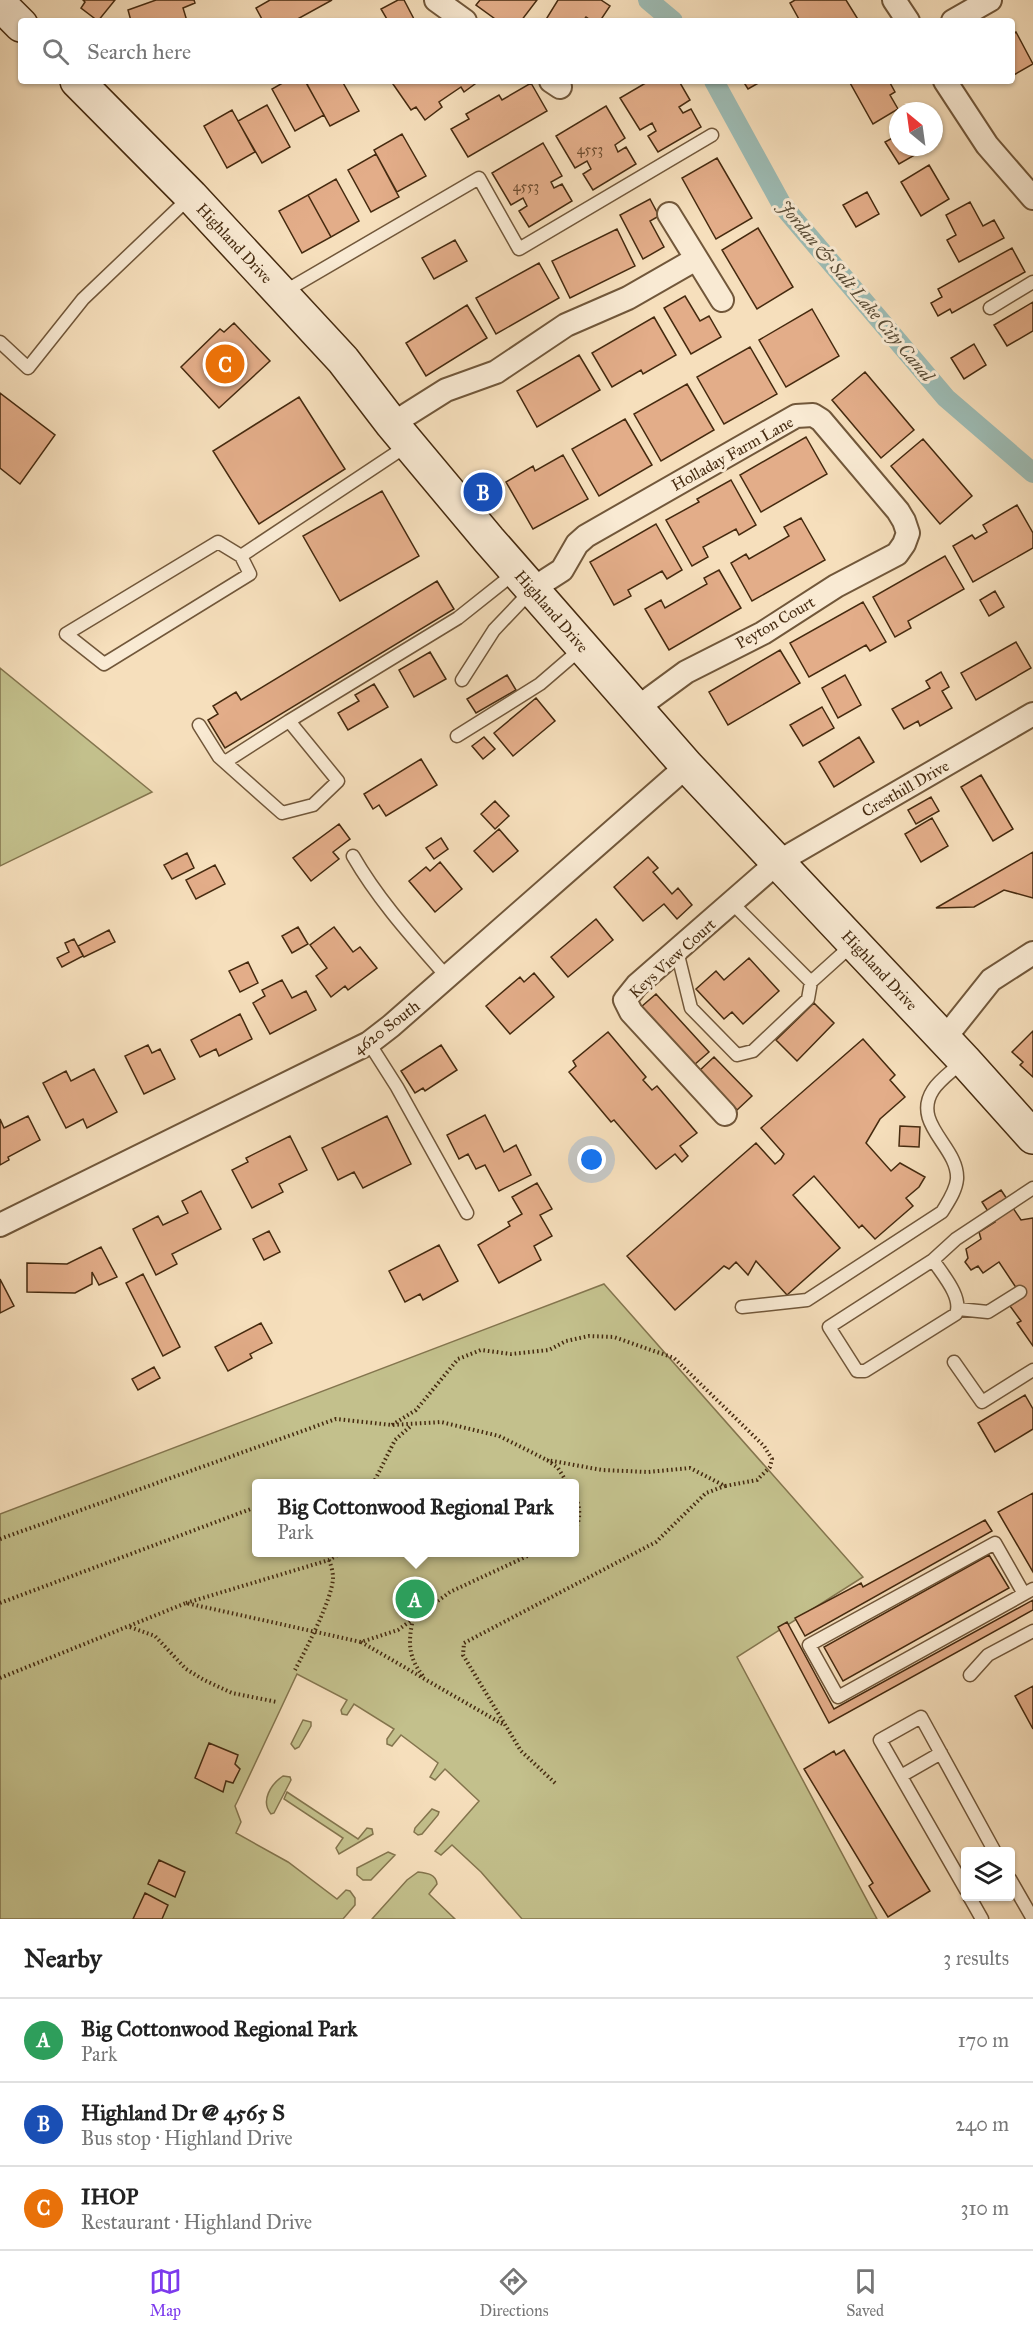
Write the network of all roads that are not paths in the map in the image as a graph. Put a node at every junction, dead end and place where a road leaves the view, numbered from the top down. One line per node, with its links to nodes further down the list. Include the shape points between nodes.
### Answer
1 (436, 0): 5 (street)
2 (894, 0): 6 (street)
3 (990, 0): 7 (street)
4 (0, 4): 8 (main road)
5 (461, 18)
6 (906, 18)
7 (959, 18)
8 (18, 22)
9 (79, 84): 12 (main road, Highland Drive)
10 (947, 84): 13 (street, via 987,145)
11 (712, 135): 17 (lane, via 519,249 479,178)
12 (191, 196): 17 (main road, Highland Drive); 20 (lane, via 83,299 28,368)
13 (1033, 198)
14 (669, 214): 15 (street)
15 (696, 259): 18 (street); 21 (street, via 628,298 566,325 496,372 446,390)
16 (1033, 282): 19 (lane)
17 (281, 293): 21 (main road, Highland Drive, via 343,360)
18 (722, 300)
19 (990, 308)
20 (0, 342)
21 (400, 434): 23 (lane); 24 (main road, Highland Drive)
22 (908, 533): 24 (street, Holladay Farm Lane, via 898,511 830,429 813,415 804,414 597,530 577,544 562,570); 27 (street, Peyton Court, via 897,554 836,586 763,633 686,672)
23 (241, 556): 23 (lane, via 218,542 66,634 104,664 250,574)
24 (526, 579): 25 (main road, Highland Drive); 26 (lane); 29 (lane)
25 (584, 646): 27 (main road, Highland Drive); 31 (lane, via 540,684)
26 (462, 680)
27 (637, 708): 33 (main road, Highland Drive)
28 (1033, 714): 35 (street, Cresthill Drive)
29 (289, 721): 32 (lane); 32 (lane, via 339,781 313,805 282,813)
30 (199, 725): 32 (lane)
31 (457, 736)
32 (225, 762)
33 (687, 766): 35 (main road, Highland Drive); 40 (street, 4620 South)
34 (354, 856): 40 (lane, via 393,915)
35 (778, 862): 36 (street, Keys View Court); 37 (main road, Highland Drive)
36 (732, 903): 38 (street, Keys View Court); 41 (lane)
37 (854, 943): 41 (lane); 43 (main road, Highland Drive)
38 (677, 951): 41 (lane, via 691,1008 737,1055 753,1051 808,999); 44 (street, Keys View Court, via 625,1000 631,1012)
39 (1033, 953): 43 (street, via 991,980)
40 (447, 977): 42 (street, 4620 South)
41 (811, 982)
42 (369, 1043): 47 (lane); 48 (street, 4620 South)
43 (954, 1049): 45 (main road, Highland Drive); 51 (lane, via 926,1109 933,1131 954,1161 957,1178 942,1212 807,1300)
44 (725, 1114)
45 (1033, 1137)
46 (1033, 1188): 49 (lane, via 956,1239)
47 (467, 1214)
48 (0, 1225)
49 (933, 1260): 52 (lane, via 953,1291); 52 (lane, via 829,1327 857,1371 865,1371 956,1314)
50 (1020, 1292): 52 (lane, via 988,1312)
51 (742, 1307)
52 (958, 1309)
53 (954, 1362): 54 (lane, via 982,1402)
54 (1033, 1370)
55 (1028, 1592): 55 (lane, via 838,1697 809,1645 995,1543)
56 (1033, 1631): 57 (lane, via 988,1655)
57 (970, 1675)
58 (941, 1753): 59 (lane); 59 (lane, via 921,1717 880,1740); 60 (lane)
59 (901, 1776): 61 (lane)
60 (993, 1847)
61 (961, 1881)
62 (1015, 1886): 65 (lane)
63 (972, 1901): 64 (lane)
64 (982, 1919)
65 (1033, 1919)

